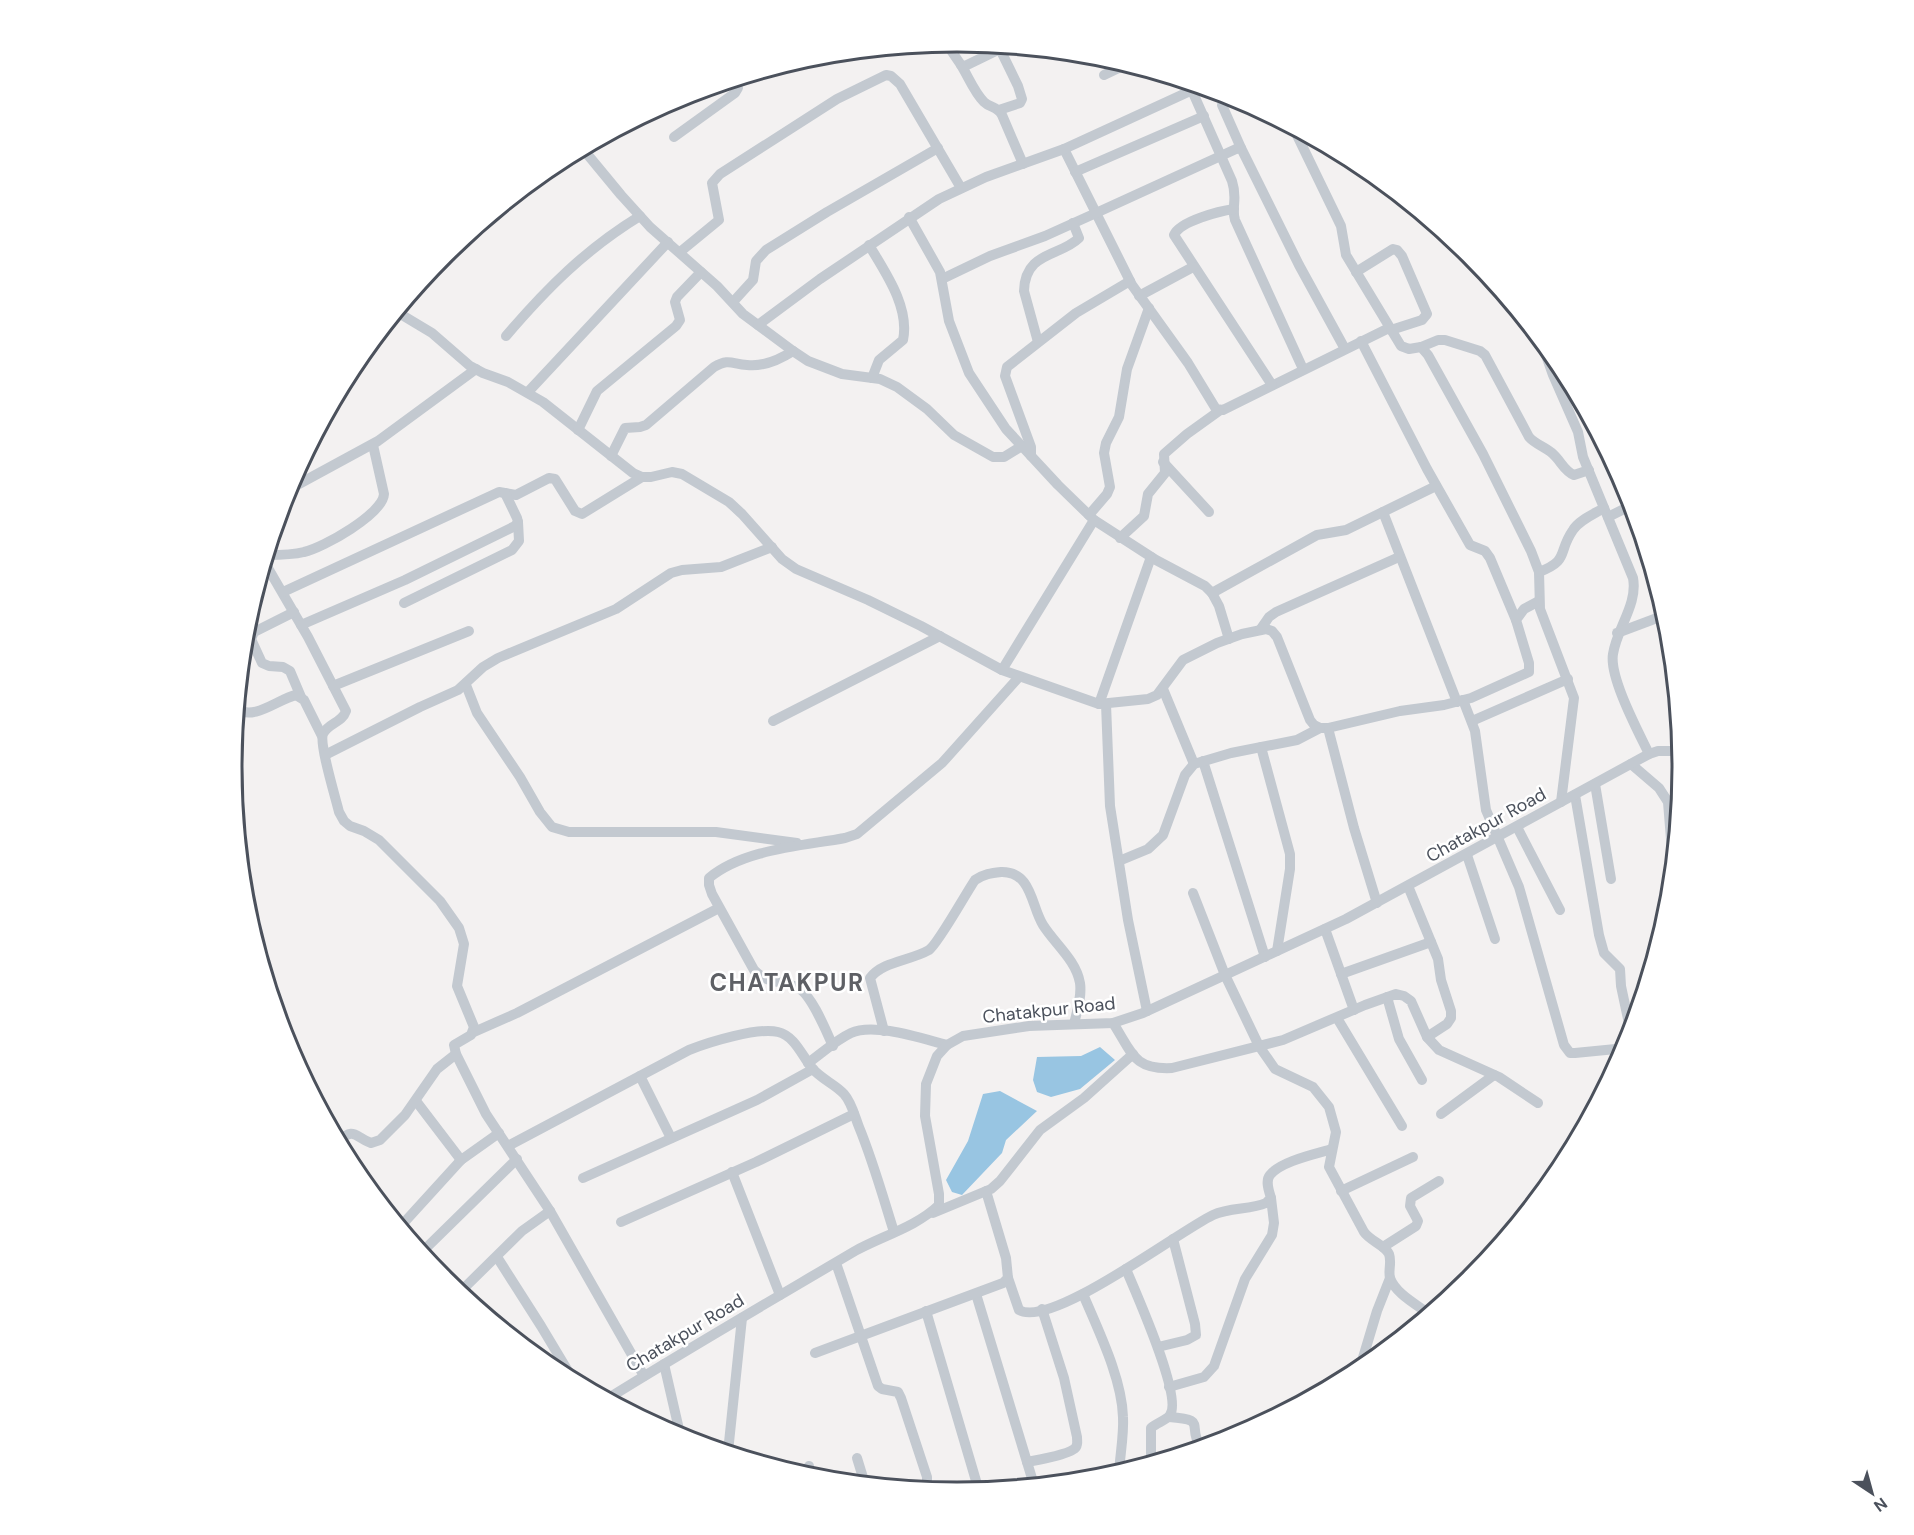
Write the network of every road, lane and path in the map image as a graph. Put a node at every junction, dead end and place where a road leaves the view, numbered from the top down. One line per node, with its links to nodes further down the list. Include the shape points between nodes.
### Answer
1 (953, 52): 4 (street)
2 (992, 53): 4 (street, via 970,65)
3 (1005, 54): 11 (street, via 1022,99)
4 (961, 64): 11 (street, via 981,98)
5 (1114, 70): 6 (street)
6 (1104, 75)
7 (737, 87): 13 (street, via 735,93)
8 (1187, 90): 17 (street)
9 (1196, 94): 12 (street)
10 (1222, 105): 16 (street)
11 (999, 110): 20 (street)
12 (1204, 116): 19 (street); 21 (street)
13 (674, 137)
14 (1299, 140): 33 (street, via 1341,226 1346,255)
15 (938, 148): 22 (street); 30 (street, via 900,84 891,75 880,77 837,99 720,174 712,183 719,220); 37 (street, via 766,250 756,261 753,280)
16 (1241, 148): 19 (street); 46 (street)
17 (1064, 149): 20 (street); 21 (street)
18 (589, 155): 25 (street)
19 (1221, 156): 23 (street, via 1236,193); 24 (street)
20 (1023, 164): 22 (street)
21 (1075, 172): 24 (street)
22 (961, 188): 26 (street)
23 (1234, 209): 31 (street, via 1212,213 1175,232); 50 (street, via 1234,220)
24 (1096, 213): 27 (street); 35 (street)
25 (640, 216): 28 (street); 42 (street, via 572,265)
26 (909, 218): 29 (street); 34 (street)
27 (1073, 223): 34 (street); 44 (street, via 1079,238 1038,260 1024,283)
28 (668, 242): 30 (street); 53 (street)
29 (869, 245): 40 (street); 51 (street, via 887,275 904,323 903,340 879,360)
30 (680, 252): 32 (street)
31 (1193, 267): 36 (street); 52 (street)
32 (701, 272): 37 (street); 55 (street, via 677,297 680,320 676,326 597,391)
33 (1356, 272): 41 (street); 41 (street, via 1393,249 1402,256 1427,314 1422,320)
34 (942, 279): 57 (street, via 949,321 969,373 992,410)
35 (1130, 281): 36 (street); 44 (street, via 1076,312)
36 (1139, 296): 38 (street)
37 (733, 303): 40 (street)
38 (1149, 308): 54 (street); 70 (street, via 1127,369 1119,417 1106,443 1110,487)
39 (403, 316): 49 (street, via 432,333)
40 (758, 326): 47 (street)
41 (1390, 329): 43 (street); 45 (street, via 1404,349)
42 (506, 336)
43 (1361, 341): 46 (street); 64 (street)
44 (1038, 342): 59 (street, via 1011,362 1005,376)
45 (1421, 347): 61 (street, via 1444,340 1480,351 1490,362 1534,443 1553,454 1574,475); 78 (street, via 1483,454)
46 (1345, 349): 50 (street)
47 (793, 351): 51 (street, via 842,374); 58 (street, via 779,360 755,365 723,362 714,367 646,425 625,428)
48 (1551, 368): 61 (street, via 1578,432)
49 (476, 369): 53 (street); 56 (street)
50 (1303, 369): 52 (street)
51 (872, 378): 57 (street, via 897,387 954,435 993,457 1004,457)
52 (1272, 385): 54 (street)
53 (528, 392): 55 (street)
54 (1219, 411): 60 (street, via 1168,450)
55 (578, 430): 58 (street)
56 (373, 444): 63 (street); 74 (street, via 384,494 376,511 312,550)
57 (1022, 446): 59 (street)
58 (610, 456): 62 (street)
59 (1031, 456): 70 (street)
60 (1163, 462): 67 (street); 72 (street, via 1165,473 1148,494 1144,516)
61 (1588, 470): 69 (street)
62 (642, 477): 65 (street, via 582,514 575,511 555,479 549,478 516,495); 73 (street, via 682,474 729,502)
63 (301, 483)
64 (1436, 486): 68 (street); 85 (street, via 1470,545 1485,551 1490,558)
65 (505, 493): 71 (street); 79 (street, via 494,494)
66 (1623, 508): 69 (street)
67 (1209, 512)
68 (1383, 512): 76 (street); 80 (street, via 1338,533 1317,536)
69 (1606, 513): 78 (street, via 1576,526 1555,566); 90 (street, via 1635,585)
70 (1091, 518): 72 (street); 94 (street)
71 (518, 522): 82 (street, via 516,547); 86 (street, via 511,529 405,580)
72 (1120, 538): 75 (street)
73 (771, 547): 91 (street, via 796,569); 97 (street, via 721,567 671,573 616,609 498,658)
74 (275, 555)
75 (1151, 557): 80 (street); 102 (street)
76 (1400, 557): 87 (street, via 1276,612); 101 (street)
77 (270, 570): 79 (street)
78 (1539, 572): 81 (street)
79 (283, 591): 83 (street)
80 (1212, 593): 92 (street)
81 (1539, 601): 85 (street, via 1524,609); 96 (street)
82 (404, 603)
83 (294, 612): 86 (street); 88 (street)
84 (1656, 618): 90 (street)
85 (1516, 620): 101 (street, via 1529,672)
86 (301, 625): 98 (street)
87 (1260, 630): 92 (street); 106 (street, via 1272,631 1277,636 1310,720)
88 (255, 631)
89 (468, 631): 98 (street)
90 (1617, 633): 111 (street, via 1613,668)
91 (940, 636): 94 (street); 104 (street)
92 (1229, 639): 99 (street, via 1183,660)
93 (253, 644): 100 (street, via 262,663 290,671)
94 (1002, 670): 95 (street)
95 (1019, 676): 102 (street); 120 (street, via 942,763 858,834)
96 (1568, 679): 105 (street); 116 (street, via 1574,698)
97 (466, 685): 110 (street); 120 (street, via 477,713 540,812 560,831 716,832)
98 (333, 686): 107 (street, via 346,711)
99 (1163, 688): 102 (street, via 1148,699); 112 (street)
100 (301, 697): 103 (street, via 296,694); 107 (street)
101 (1460, 701): 105 (street); 106 (street)
102 (1103, 704): 122 (street, via 1110,806)
103 (245, 713)
104 (773, 721)
105 (1472, 722): 119 (street, via 1485,807)
106 (1324, 728): 108 (street, via 1297,740); 126 (street)
107 (322, 736): 110 (street)
108 (1261, 747): 112 (street); 132 (street, via 1290,854)
109 (1671, 751): 111 (street, Chatakpur Road)
110 (325, 754): 144 (street, via 344,821 379,840 440,901 459,928 464,944 458,986)
111 (1648, 754): 113 (street, Chatakpur Road)
112 (1198, 762): 122 (street, via 1185,776 1163,835 1149,849); 133 (street)
113 (1631, 764): 114 (street, Chatakpur Road); 117 (street, via 1664,794)
114 (1595, 784): 115 (street, Chatakpur Road); 123 (street)
115 (1575, 795): 116 (street, Chatakpur Road); 139 (street, via 1599,934 1604,953 1620,969)
116 (1561, 802): 118 (street, Chatakpur Road)
117 (1669, 820)
118 (1517, 827): 119 (street, Chatakpur Road); 128 (street)
119 (1499, 837): 121 (street, Chatakpur Road); 149 (street, via 1519,887 1566,1050 1575,1053)
120 (810, 845): 127 (street, via 756,854 717,871 709,878 709,885)
121 (1467, 855): 124 (street, Chatakpur Road); 130 (street)
122 (1119, 861): 138 (street)
123 (1611, 879)
124 (1408, 886): 126 (street, Chatakpur Road); 131 (street)
125 (1193, 893): 135 (street)
126 (1377, 903): 129 (street, Chatakpur Road)
127 (719, 908): 144 (street); 147 (street, via 754,970 770,981 802,990)
128 (1560, 910)
129 (1324, 929): 132 (street, Chatakpur Road); 134 (street)
130 (1495, 939)
131 (1431, 942): 134 (street); 145 (street, via 1451,1018)
132 (1277, 951): 133 (street, Chatakpur Road)
133 (1265, 957): 135 (street, Chatakpur Road)
134 (1341, 974): 137 (street)
135 (1225, 975): 138 (street, Chatakpur Road); 148 (street)
136 (1387, 997): 137 (street); 145 (street, via 1396,994 1411,1001); 155 (street, via 1399,1040)
137 (1354, 1010): 140 (street)
138 (1147, 1011): 141 (street, Chatakpur Road)
139 (1627, 1016)
140 (1337, 1018): 148 (street); 160 (street)
141 (1113, 1023): 142 (street, Chatakpur Road); 151 (street)
142 (1074, 1024): 143 (street, via 1080,985 1071,962 1044,927 1022,879 995,872 975,880 930,950 882,968 870,978); 146 (street, Chatakpur Road, via 963,1036)
143 (884, 1031): 146 (street); 147 (street, via 860,1030)
144 (474, 1032): 150 (street, via 454,1045)
145 (1427, 1037): 153 (street, via 1439,1050)
146 (947, 1045): 176 (street, via 937,1056 926,1084 925,1116 939,1194 939,1205)
147 (833, 1046): 152 (street)
148 (1259, 1046): 151 (street, via 1172,1068 1147,1067); 165 (street, via 1275,1069 1313,1087 1326,1101 1336,1127)
149 (1614, 1049)
150 (456, 1054): 156 (street, via 437,1069); 161 (street, via 476,1098)
151 (1133, 1054): 172 (street, via 1084,1098 1040,1130 1000,1181)
152 (811, 1066): 154 (street, via 788,1037 770,1031 705,1044); 158 (street, via 844,1094); 163 (street, via 758,1100)
153 (1494, 1075): 157 (street); 159 (street)
154 (640, 1076): 163 (street); 164 (street)
155 (1422, 1080)
156 (416, 1101): 162 (street, via 380,1140 371,1143 352,1133); 168 (street)
157 (1538, 1103)
158 (854, 1114): 169 (street); 179 (street)
159 (1442, 1114)
160 (1402, 1126)
161 (499, 1133): 164 (street); 168 (street)
162 (345, 1136)
163 (671, 1138): 170 (street)
164 (508, 1146): 167 (street)
165 (1332, 1149): 173 (street, via 1329,1167); 174 (street, via 1290,1162 1270,1175)
166 (1413, 1157): 173 (street)
167 (517, 1159): 175 (street); 181 (street)
168 (460, 1160): 177 (street)
169 (732, 1172): 178 (street); 191 (street)
170 (583, 1178)
171 (1439, 1181): 182 (street, via 1411,1198 1416,1226)
172 (986, 1191): 176 (street, Chatakpur Road); 186 (street)
173 (1341, 1191): 182 (street, via 1366,1236)
174 (1271, 1198): 180 (street, via 1260,1206 1213,1215); 203 (street, via 1272,1235 1245,1279 1214,1366 1204,1377)
175 (550, 1211): 183 (street, via 522,1231); 202 (street)
176 (928, 1215): 179 (street, Chatakpur Road)
177 (405, 1222)
178 (621, 1222)
179 (894, 1232): 184 (street, Chatakpur Road)
180 (1173, 1239): 185 (street); 197 (street, via 1196,1330 1193,1338)
181 (427, 1247)
182 (1383, 1247): 187 (street, via 1389,1256)
183 (497, 1257): 188 (street); 200 (street)
184 (836, 1263): 191 (street, Chatakpur Road); 196 (street)
185 (1126, 1269): 190 (street); 197 (street)
186 (1008, 1278): 189 (street, via 997,1287); 192 (street, via 1019,1310)
187 (1390, 1278): 193 (street, via 1399,1292); 199 (street)
188 (466, 1287)
189 (976, 1294): 194 (street); 211 (street)
190 (1083, 1294): 192 (street); 212 (street, via 1119,1397 1123,1416)
191 (780, 1295): 195 (street, Chatakpur Road)
192 (1042, 1309): 211 (street, via 1064,1378 1077,1445 1074,1450)
193 (1423, 1309)
194 (926, 1311): 196 (street); 216 (street)
195 (742, 1318): 201 (street, Chatakpur Road); 208 (street)
196 (861, 1336): 198 (street); 215 (street, via 878,1386 898,1392 902,1398)
197 (1158, 1347): 203 (street)
198 (815, 1353)
199 (1364, 1355)
200 (564, 1364)
201 (664, 1364): 202 (street, Chatakpur Road); 206 (street)
202 (644, 1376): 204 (street, Chatakpur Road)
203 (1168, 1387): 205 (street, via 1172,1405)
204 (614, 1395)
205 (1169, 1417): 207 (street, via 1194,1421); 209 (street, via 1151,1428)
206 (678, 1426)
207 (1197, 1441)
208 (729, 1445)
209 (1151, 1455)
210 (857, 1458): 213 (street)
211 (1027, 1462): 214 (street)
212 (1120, 1463)
213 (862, 1476)
214 (1032, 1478)
215 (927, 1481)
216 (976, 1482)

